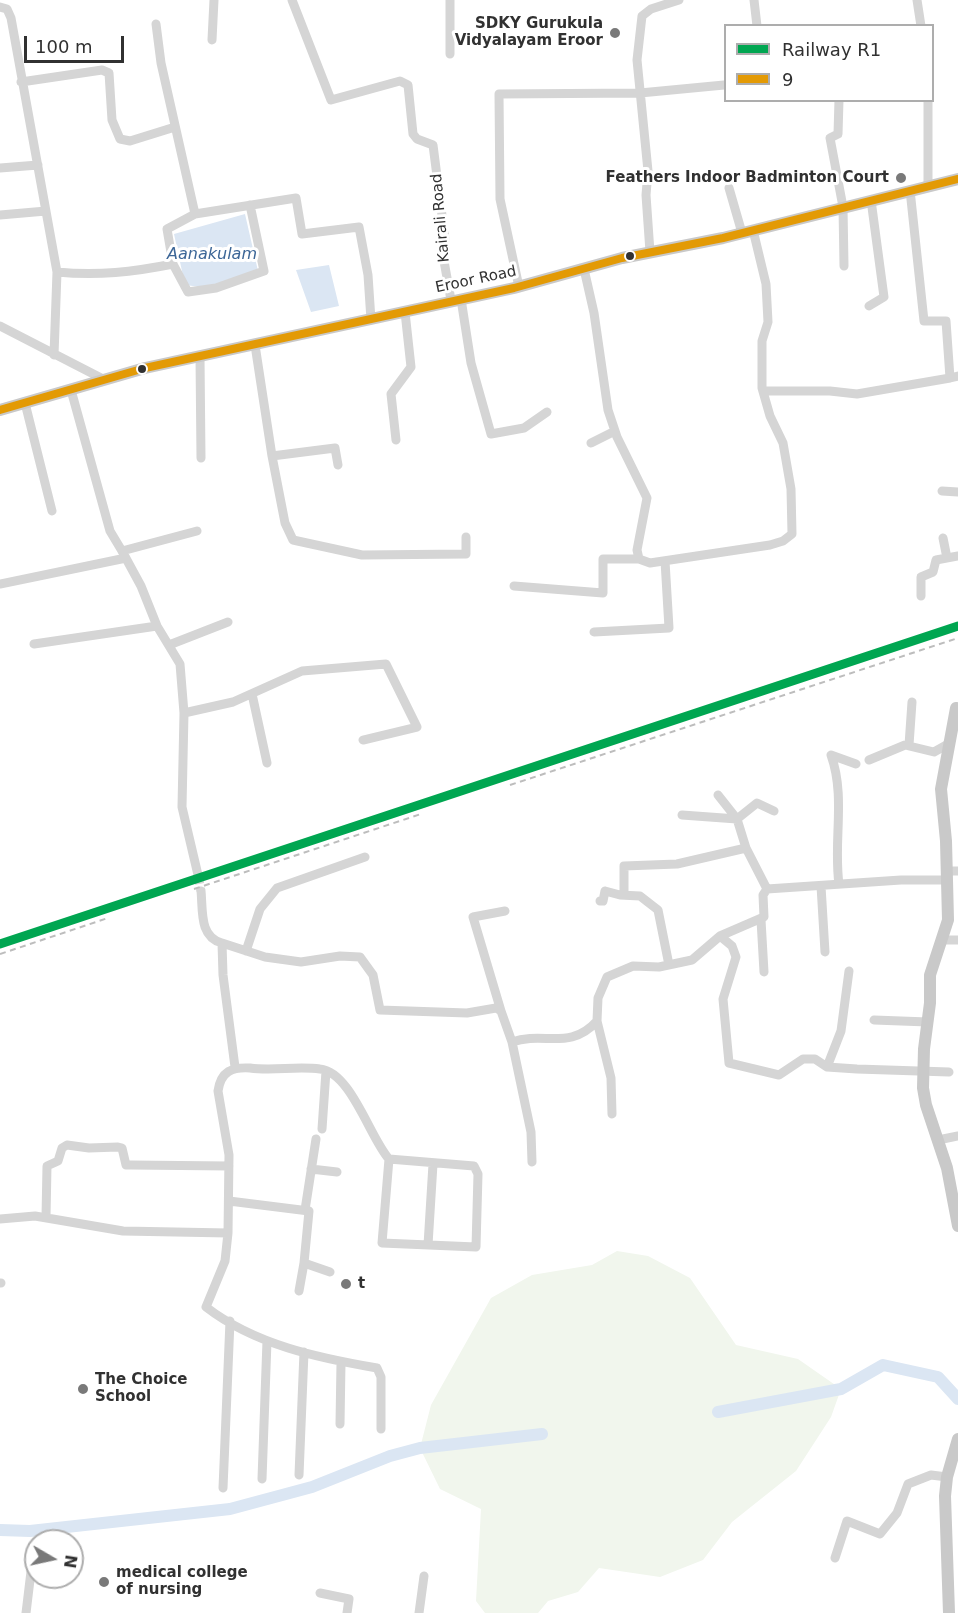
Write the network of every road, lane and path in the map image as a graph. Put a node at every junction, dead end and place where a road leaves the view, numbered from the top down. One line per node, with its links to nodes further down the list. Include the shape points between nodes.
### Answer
1 (214, 0): 11 (street)
2 (292, 0): 38 (street, Kairali Road, via 331,100 400,81 408,85 413,134 433,145 445,239 442,250)
3 (450, 0): 12 (street)
4 (679, 0): 15 (street, via 642,16 637,60)
5 (754, 0): 9 (street)
6 (916, 0): 10 (street)
7 (0, 7): 13 (street, via 7,9 11,18)
8 (156, 24): 18 (street)
9 (757, 24)
10 (921, 24)
11 (212, 40)
12 (450, 54)
13 (21, 82): 18 (street, via 102,70 109,74 112,120 120,139 130,141); 19 (street)
14 (724, 85): 15 (street)
15 (640, 93): 32 (street, via 648,171); 37 (street, via 499,94 500,199)
16 (839, 102): 27 (street, via 838,134 830,138)
17 (928, 102): 22 (street)
18 (175, 128): 29 (street)
19 (38, 165): 20 (street); 28 (street)
20 (0, 168)
21 (958, 179): 22 (main road, Eroor Road)
22 (928, 186): 24 (main road, Eroor Road)
23 (729, 188): 31 (street)
24 (910, 190): 25 (main road, Eroor Road); 46 (street, via 924,321 946,321)
25 (871, 200): 27 (main road, Eroor Road); 39 (street, via 884,297)
26 (250, 205): 29 (street); 33 (street, via 264,271 216,288 188,292); 41 (street, via 296,198 302,234 359,227)
27 (843, 207): 31 (main road, Eroor Road); 34 (street)
28 (45, 211): 30 (street); 36 (street)
29 (195, 214): 33 (street, via 166,230)
30 (0, 215)
31 (747, 232): 32 (main road, Eroor Road); 49 (street, via 766,284 768,322 761,351)
32 (650, 252): 35 (main road, Eroor Road)
33 (172, 264): 36 (street, via 126,273)
34 (844, 266)
35 (584, 269): 37 (main road, Eroor Road); 53 (street)
36 (57, 272): 44 (street)
37 (519, 287): 38 (main road, Eroor Road)
38 (456, 299): 40 (main road, Eroor Road); 52 (street, via 491,434 524,428)
39 (868, 306)
40 (405, 312): 41 (main road, Eroor Road); 54 (street, via 411,367 391,394)
41 (371, 320): 43 (main road, Eroor Road)
42 (0, 326): 44 (street)
43 (255, 345): 45 (main road, Eroor Road); 56 (street)
44 (54, 355): 47 (street)
45 (201, 357): 47 (main road, Eroor Road); 57 (street)
46 (954, 377): 49 (street, via 857,394)
47 (105, 380): 48 (main road, Eroor Road)
48 (71, 390): 50 (main road, Eroor Road); 65 (street, via 110,531)
49 (763, 392): 69 (street, via 783,443 791,489 792,534 770,545)
50 (25, 403): 51 (main road, Eroor Road); 61 (street)
51 (0, 410)
52 (547, 412)
53 (615, 431): 55 (street); 68 (street, via 647,498 637,550)
54 (396, 440)
55 (591, 443)
56 (272, 456): 58 (street, via 335,448); 63 (street, via 292,540 363,555 455,555 466,554)
57 (201, 458)
58 (338, 465)
59 (942, 491): 60 (street)
60 (958, 492)
61 (52, 511)
62 (198, 531): 65 (street)
63 (466, 537)
64 (943, 538): 67 (street)
65 (124, 555): 70 (street); 74 (street)
66 (958, 556): 67 (street)
67 (947, 558): 72 (street, via 936,560 933,572 921,577)
68 (639, 559): 69 (street, via 650,563); 71 (street, via 603,560 603,593)
69 (665, 561): 75 (street, via 669,628)
70 (0, 584)
71 (514, 586)
72 (921, 596)
73 (228, 622): 77 (street)
74 (157, 626): 76 (street); 77 (street)
75 (594, 632)
76 (34, 644)
77 (169, 645): 81 (street, via 180,664)
78 (252, 694): 81 (street); 82 (street, via 303,671 386,664 417,727); 86 (street)
79 (912, 702): 84 (street)
80 (956, 708): 83 (main road)
81 (184, 713): 95 (street, via 182,807)
82 (363, 740)
83 (950, 743): 84 (street, via 934,752); 96 (main road, via 941,789)
84 (909, 745): 85 (street)
85 (869, 760)
86 (267, 763)
87 (856, 764): 94 (street, via 831,755 839,792)
88 (718, 795): 91 (street)
89 (774, 811): 91 (street, via 757,803)
90 (682, 815): 91 (street)
91 (737, 819): 92 (street)
92 (746, 848): 99 (street); 101 (street, via 677,864 624,866)
93 (365, 857): 109 (street, via 277,888 260,909)
94 (836, 864): 97 (street); 98 (street)
95 (198, 874)
96 (951, 874): 97 (street); 106 (main road, via 948,920)
97 (839, 884): 98 (street)
98 (822, 885): 99 (street); 110 (street)
99 (767, 889): 104 (street)
100 (201, 891): 108 (street, via 207,933)
101 (624, 895): 102 (street, via 605,891); 111 (street, via 640,896 658,910)
102 (600, 901)
103 (505, 911): 114 (street, via 473,917)
104 (761, 920): 105 (street); 113 (street)
105 (720, 936): 111 (street, via 692,960); 120 (street, via 732,946 736,957 723,999 729,1063 779,1075 803,1059 815,1059)
106 (942, 940): 107 (street); 117 (main road, via 930,975)
107 (958, 940)
108 (222, 943): 109 (street); 119 (street)
109 (246, 951): 114 (street, via 301,962 360,957 373,975 380,1010)
110 (825, 952)
111 (669, 965): 116 (street, via 633,966 607,977 598,998)
112 (849, 971): 120 (street, via 841,1032)
113 (764, 972)
114 (501, 1011): 118 (street)
115 (874, 1020): 117 (street)
116 (597, 1021): 118 (street, via 588,1031 562,1041 528,1037); 124 (street, via 611,1078)
117 (928, 1022): 121 (main road)
118 (512, 1042): 130 (street, via 531,1132)
119 (235, 1067): 122 (street); 132 (street, via 226,1072 218,1090)
120 (827, 1067): 121 (street)
121 (924, 1070): 123 (street); 128 (main road, via 926,1105)
122 (326, 1071): 125 (street); 129 (street, via 357,1103)
123 (949, 1072)
124 (612, 1114)
125 (322, 1129)
126 (958, 1136): 128 (street)
127 (316, 1139): 133 (street)
128 (938, 1140): 136 (main road)
129 (389, 1159): 131 (street); 142 (street, via 382,1243)
130 (532, 1162)
131 (433, 1164): 142 (street); 142 (street, via 477,1168 476,1247)
132 (230, 1167): 135 (street); 138 (street, via 131,1166 126,1165 122,1148 67,1145 58,1161 47,1167)
133 (311, 1168): 134 (street); 137 (street)
134 (337, 1172)
135 (229, 1200): 137 (street); 141 (street)
136 (957, 1205): 140 (main road)
137 (305, 1210): 143 (street, via 309,1211)
138 (46, 1217): 139 (street); 141 (street, via 123,1231)
139 (0, 1220)
140 (958, 1226)
141 (228, 1233): 146 (street, via 225,1261 206,1306)
142 (428, 1245)
143 (304, 1263): 144 (street); 145 (street)
144 (330, 1272)
145 (299, 1291)
146 (230, 1321): 147 (street); 156 (street)
147 (267, 1341): 148 (street); 155 (street)
148 (304, 1352): 149 (street); 153 (street)
149 (341, 1363): 150 (street); 151 (street, via 380,1371)
150 (340, 1424)
151 (381, 1429)
152 (958, 1439): 154 (main road)
153 (299, 1475)
154 (947, 1477): 157 (street, via 931,1475 908,1484 897,1513 880,1534 847,1521); 164 (main road)
155 (262, 1479)
156 (223, 1488)
157 (835, 1558)
158 (424, 1576): 163 (street)
159 (29, 1589): 161 (street)
160 (320, 1593): 162 (street, via 349,1599)
161 (26, 1613)
162 (347, 1613)
163 (419, 1613)
164 (949, 1613)

